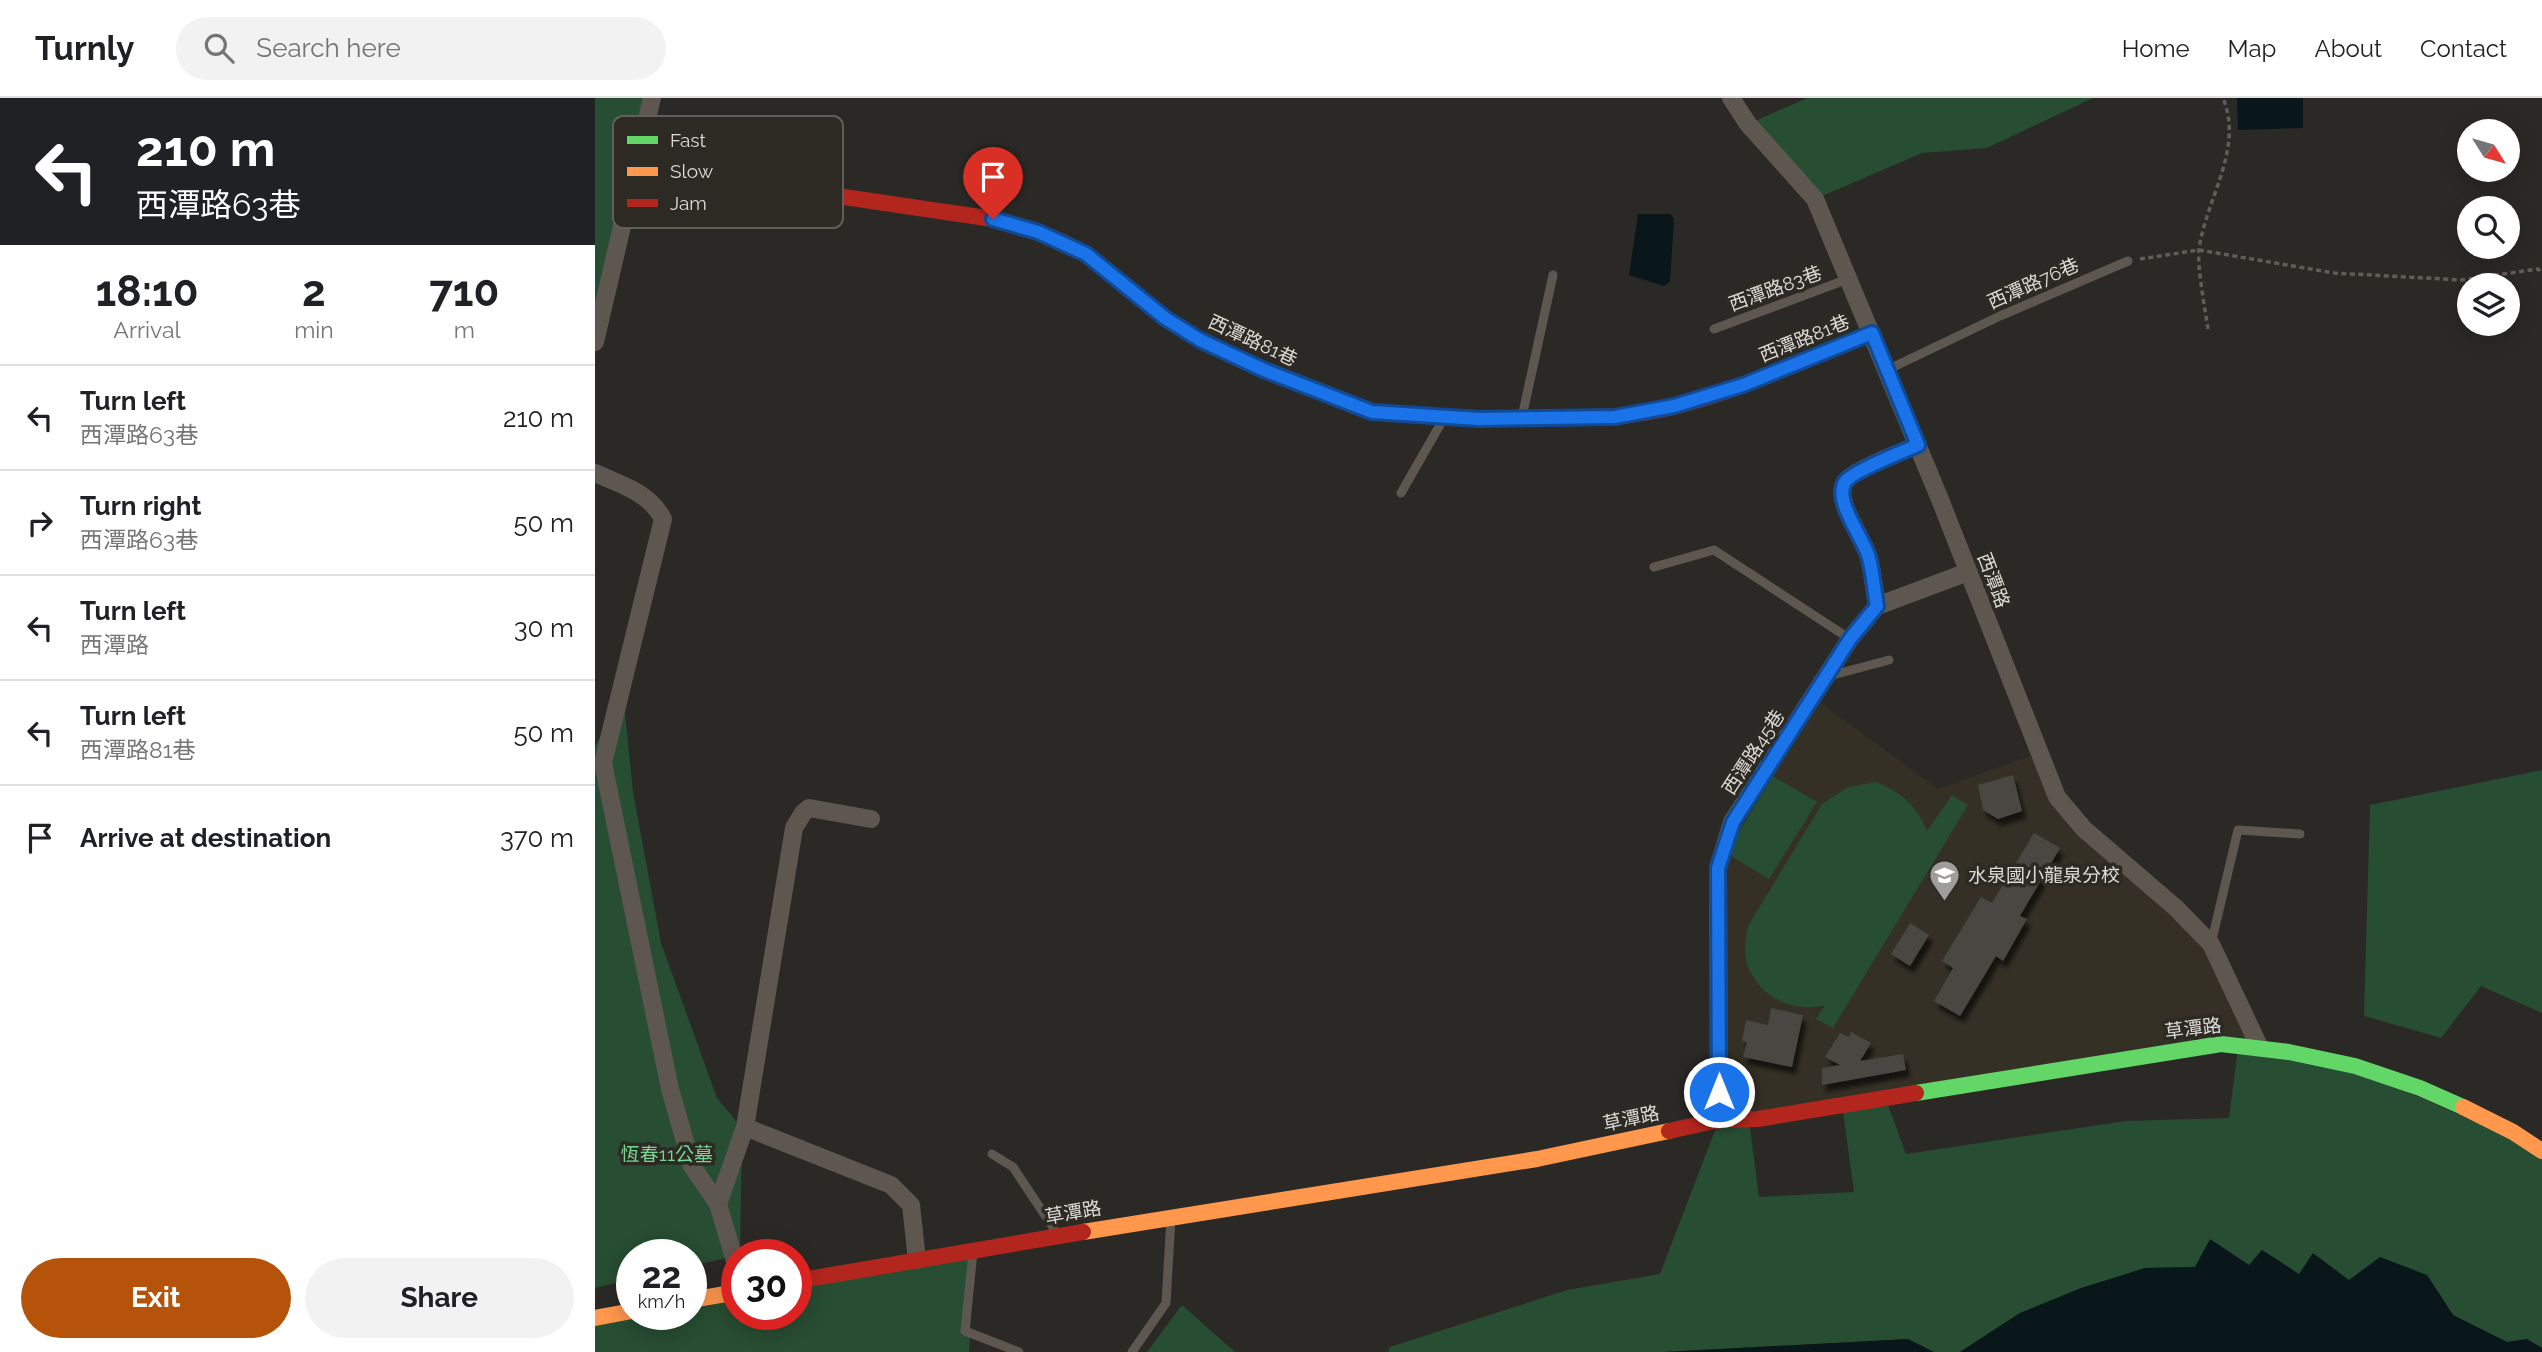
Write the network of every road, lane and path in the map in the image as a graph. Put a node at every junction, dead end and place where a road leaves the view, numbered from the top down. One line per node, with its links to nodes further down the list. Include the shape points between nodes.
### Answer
1 (652, 98): 4 (street)
2 (1731, 98): 11 (street, 西潭路, via 1748,124 1815,199)
3 (2223, 98): 7 (path, via 2230,139)
4 (647, 116)
5 (843, 197): 17 (street, 西潭路81巷, via 993,219 1038,232 1086,254 1165,318 1248,363 1372,412)
6 (620, 228): 15 (street)
7 (2199, 250): 8 (path); 9 (path, via 2334,274 2461,280 2538,269); 13 (path)
8 (2128, 261): 16 (lane, 西潭路76巷)
9 (2542, 273)
10 (1553, 275): 18 (lane)
11 (1848, 279): 12 (lane, 西潭路83巷); 14 (street, 西潭路)
12 (1714, 329)
13 (2208, 329)
14 (1872, 333): 16 (street, 西潭路); 18 (street, 西潭路81巷, via 1743,385 1674,406 1615,417)
15 (595, 342)
16 (1887, 370): 19 (street, 西潭路)
17 (1445, 417): 18 (street, 西潭路81巷); 21 (lane)
18 (1522, 419)
19 (1918, 445): 23 (street, 西潭路); 24 (street, via 1854,474 1841,493 1868,555)
20 (595, 473): 36 (street, via 642,494 663,519 603,763 670,1090 692,1166)
21 (1401, 493)
22 (1654, 567): 25 (lane, via 1714,550)
23 (1968, 572): 24 (street); 30 (street, 西潭路, via 2057,797 2084,829)
24 (1877, 606): 25 (street, 西潭路45巷)
25 (1850, 639): 27 (street, 西潭路45巷)
26 (1889, 660): 27 (lane)
27 (1827, 677): 32 (street, 西潭路45巷, via 1733,822 1718,868)
28 (871, 819): 33 (street, via 809,808 794,828)
29 (2300, 834): 30 (lane, via 2238,830)
30 (2211, 944): 31 (street, 西潭路)
31 (2259, 1046): 32 (street, 草潭路, via 2221,1044 1758,1119); 34 (street, 草潭路, via 2337,1061 2445,1097 2525,1137)
32 (1719, 1120): 37 (street, 草潭路, via 1537,1159)
33 (745, 1127): 36 (street); 41 (street, via 891,1185 911,1205)
34 (2542, 1151)
35 (992, 1154): 38 (lane, via 1013,1167)
36 (717, 1204): 39 (street)
37 (1171, 1217): 38 (street, 草潭路); 46 (lane, via 1166,1303)
38 (1059, 1236): 40 (street, 草潭路)
39 (728, 1239)
40 (974, 1250): 41 (street, 草潭路); 45 (lane, via 964,1331)
41 (917, 1260): 42 (street, 草潭路)
42 (812, 1279)
43 (616, 1314): 44 (street)
44 (595, 1318)
45 (1019, 1352)
46 (1132, 1352)

